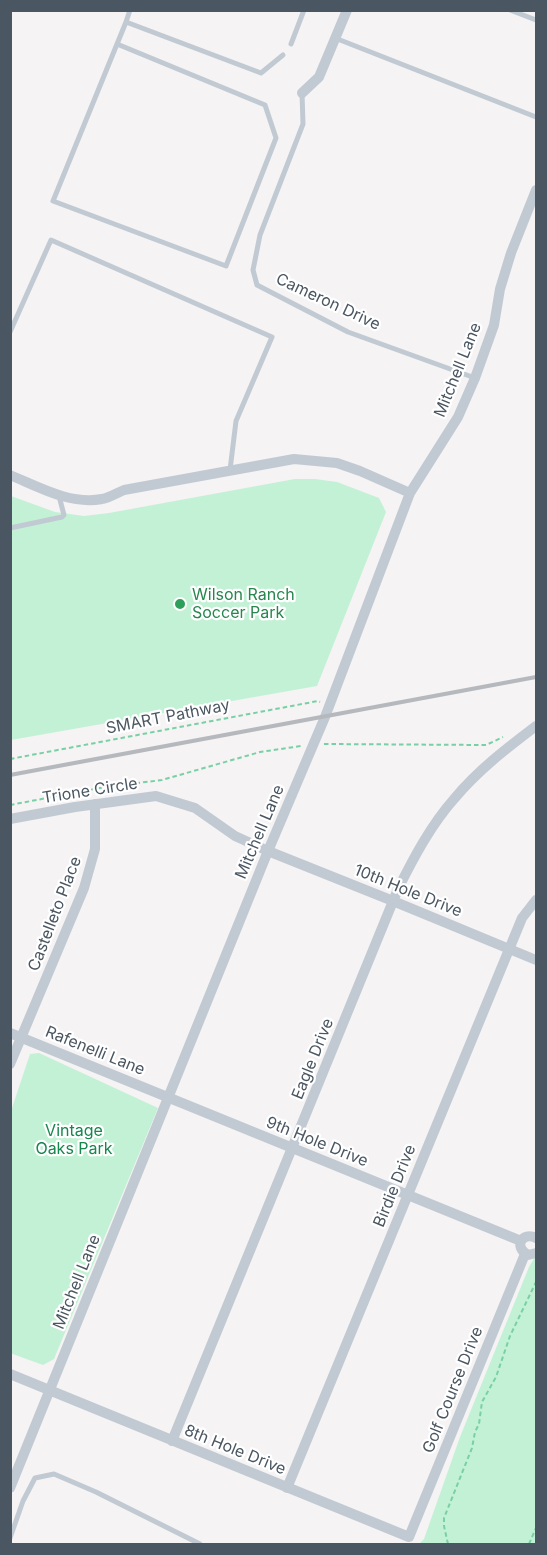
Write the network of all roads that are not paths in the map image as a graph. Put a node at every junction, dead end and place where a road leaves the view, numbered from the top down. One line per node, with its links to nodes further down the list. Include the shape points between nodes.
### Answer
1 (130, 10): 6 (lane)
2 (304, 10): 9 (lane)
3 (347, 10): 7 (street)
4 (510, 10): 5 (lane)
5 (537, 20)
6 (126, 21): 8 (lane); 10 (lane, via 261,73)
7 (335, 38): 11 (street, via 319,77); 12 (lane)
8 (117, 44): 8 (lane, via 53,201 226,266 276,138 265,105)
9 (291, 44)
10 (283, 55)
11 (302, 93): 15 (lane, Cameron Drive, via 303,124 260,235 253,270 257,285 348,332)
12 (537, 117)
13 (537, 190): 15 (street, Mitchell Lane, via 511,253 494,325)
14 (10, 332): 16 (lane, via 51,240 272,337 236,421)
15 (475, 378): 18 (street, Mitchell Lane, via 458,417)
16 (230, 470): 18 (street, via 294,459 336,463); 19 (street, via 124,490 103,500)
17 (10, 475): 19 (street)
18 (410, 493): 24 (street, Mitchell Lane)
19 (59, 496): 20 (lane, via 62,517)
20 (10, 528)
21 (537, 726): 26 (street, Eagle Drive, via 494,758 453,799 419,849)
22 (95, 804): 23 (street, Trione Circle); 24 (street, Trione Circle, via 156,796 195,808 235,836); 29 (street, Castelleto Place, via 95,849 84,888)
23 (10, 819)
24 (268, 851): 26 (street, 10th Hole Drive); 31 (street, Mitchell Lane)
25 (537, 900): 27 (street, Birdie Drive, via 522,918)
26 (393, 901): 27 (street, 10th Hole Drive); 32 (street, Eagle Drive)
27 (509, 949): 28 (street, 10th Hole Drive); 33 (street, Birdie Drive)
28 (537, 960)
29 (16, 1035): 30 (street, Castelleto Place); 31 (street, Rafenelli Lane)
30 (10, 1064)
31 (168, 1097): 32 (street, 9th Hole Drive); 39 (street, Mitchell Lane)
32 (292, 1148): 33 (street, 9th Hole Drive); 40 (street, Eagle Drive)
33 (408, 1195): 35 (street, 9th Hole Drive); 42 (street, Birdie Drive)
34 (536, 1236): 35 (street)
35 (521, 1241): 37 (street)
36 (537, 1253): 37 (street)
37 (525, 1254): 43 (street, Golf Course Drive)
38 (10, 1374): 39 (street, 8th Hole Drive)
39 (49, 1390): 40 (street, 8th Hole Drive); 41 (street, Mitchell Lane)
40 (172, 1441): 42 (street, 8th Hole Drive)
41 (10, 1488)
42 (287, 1488): 43 (street, 8th Hole Drive)
43 (409, 1537)
44 (10, 1538): 45 (lane, via 35,1478 54,1474)
45 (200, 1545)

